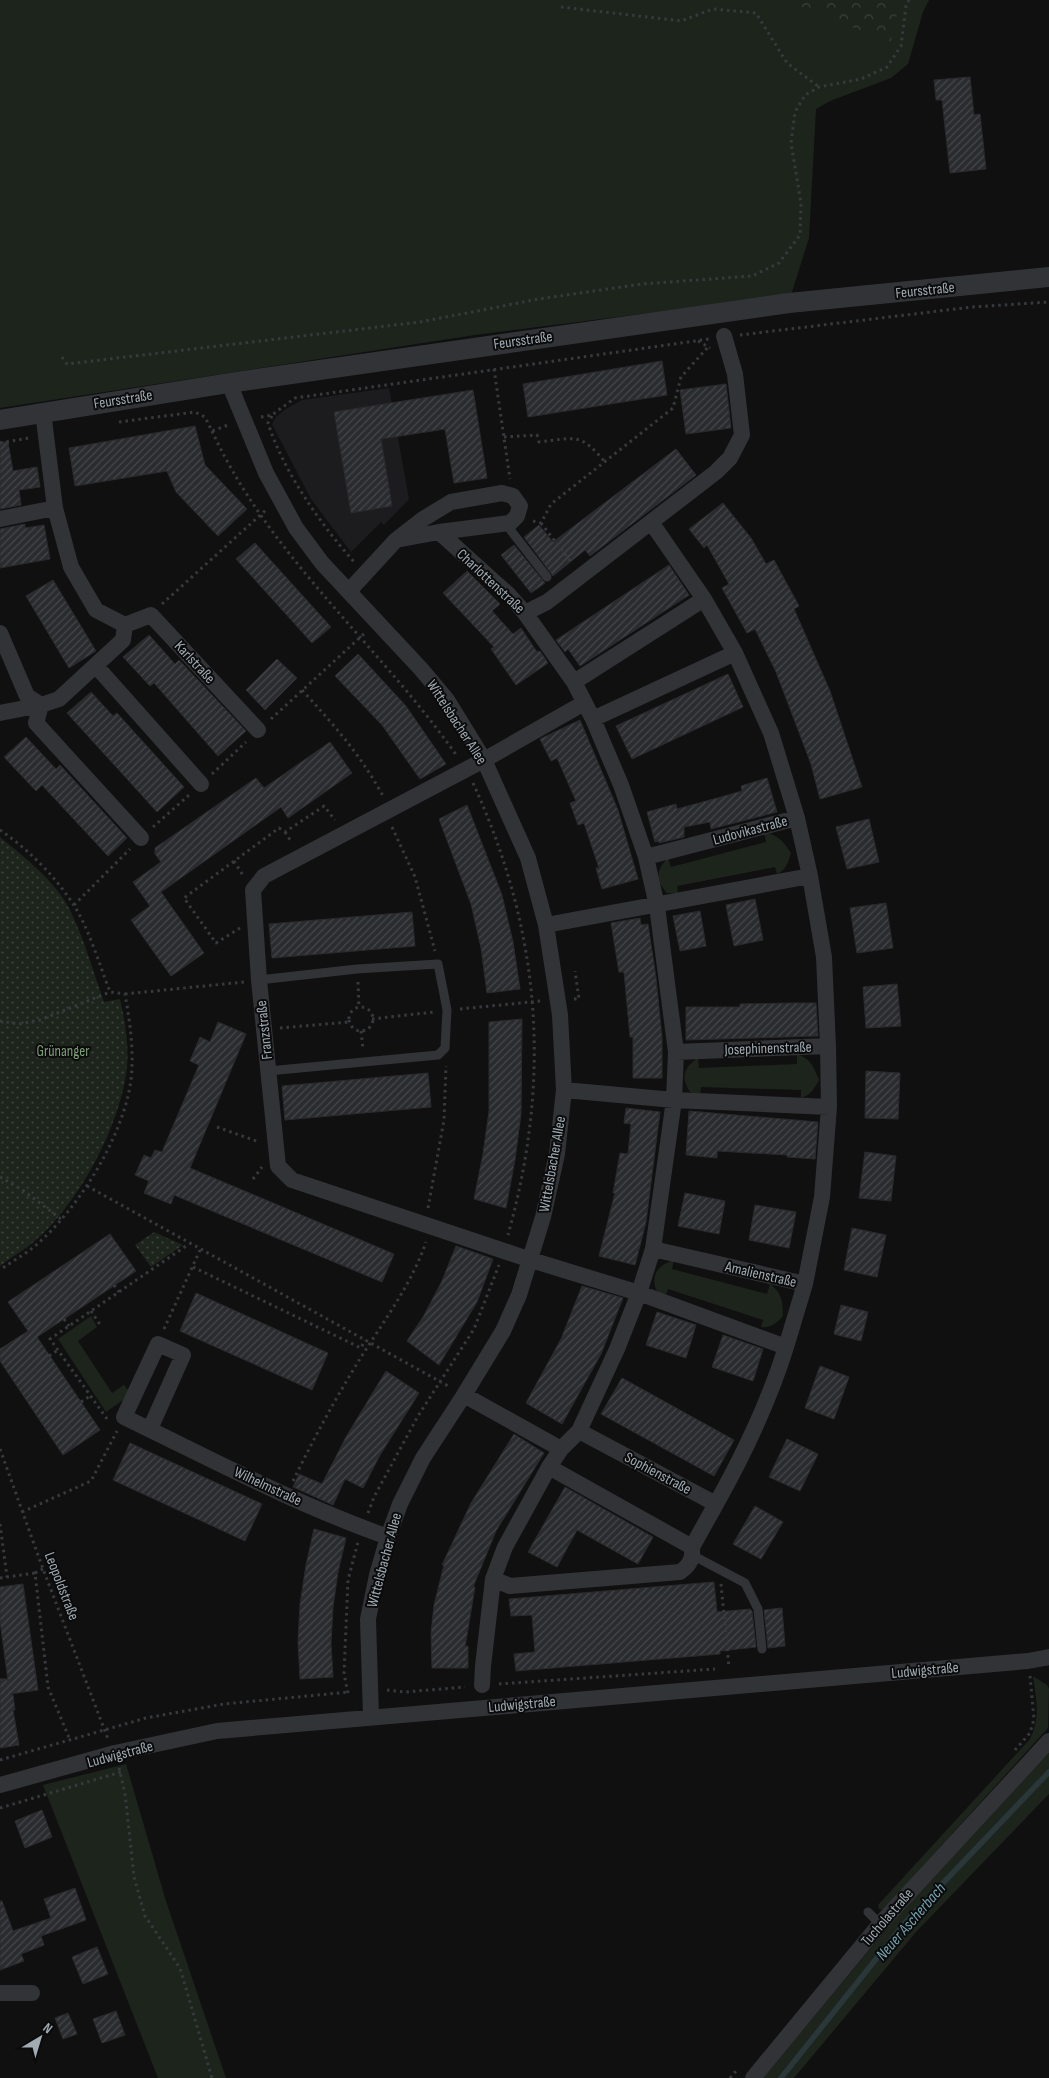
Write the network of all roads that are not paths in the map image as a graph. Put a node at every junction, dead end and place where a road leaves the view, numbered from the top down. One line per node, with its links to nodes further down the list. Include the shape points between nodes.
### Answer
1 (1049, 277): 3 (street, Feursstraße, via 789,303)
2 (717, 337): 9 (street, via 734,374 742,435 730,458 716,472)
3 (229, 383): 4 (street, Feursstraße); 13 (street, Wittelsbacher Allee, via 266,473 296,528 322,563)
4 (42, 412): 5 (street, Feursstraße); 6 (street)
5 (0, 420)
6 (55, 508): 7 (street); 16 (street, via 71,567 96,610)
7 (0, 519)
8 (511, 520): 10 (street); 11 (street, via 520,506 513,496 502,494 451,502); 12 (lane)
9 (651, 522): 14 (street); 15 (street, via 548,602)
10 (439, 532): 11 (street); 15 (street, Charlottenstraße)
11 (396, 540): 13 (street)
12 (547, 577)
13 (349, 591): 26 (street, Wittelsbacher Allee, via 422,668 447,700)
14 (704, 599): 18 (street); 20 (street)
15 (525, 613): 20 (street, Charlottenstraße)
16 (125, 625): 19 (street, via 123,640); 25 (street, Karlstraße, via 151,615)
17 (0, 633): 22 (street, via 27,696)
18 (735, 653): 24 (street); 28 (street, via 771,733)
19 (96, 666): 22 (street, via 58,700); 27 (street)
20 (574, 682): 21 (street, Charlottenstraße)
21 (584, 703): 24 (street, Charlottenstraße); 26 (street)
22 (41, 705): 23 (street); 29 (street, via 36,723)
23 (0, 713)
24 (594, 719): 30 (street, Charlottenstraße)
25 (258, 730)
26 (484, 760): 33 (street, Wittelsbacher Allee, via 528,858); 34 (street, Franzstraße, via 264,876 252,890)
27 (201, 784)
28 (797, 818): 30 (street, Ludovikastraße); 31 (street, Ludovikastraße)
29 (141, 838)
30 (646, 857): 32 (street, Charlottenstraße)
31 (810, 876): 32 (street); 35 (street, Ludovikastraße, via 824,957)
32 (656, 906): 33 (street); 36 (street)
33 (546, 925): 38 (street, Wittelsbacher Allee, via 560,1015)
34 (259, 980): 37 (street, Franzstraße); 37 (lane, via 438,964 447,1010 445,1048 438,1055)
35 (828, 1046): 36 (street, Josephinenstraße); 40 (street, Josephinenstraße)
36 (676, 1052): 39 (street)
37 (268, 1071): 42 (street, Franzstraße, via 278,1166 292,1180)
38 (564, 1090): 39 (street); 42 (street, Wittelsbacher Allee, via 557,1154)
39 (674, 1100): 40 (street); 41 (street)
40 (829, 1107): 43 (street, Josephinenstraße, via 822,1197)
41 (653, 1249): 43 (street, Amalienstraße); 44 (street)
42 (531, 1260): 44 (street); 46 (street, Wittelsbacher Allee, via 503,1331)
43 (805, 1284): 45 (street, Amalienstraße)
44 (639, 1293): 45 (street); 48 (street)
45 (786, 1347): 51 (street, Amalienstraße, via 776,1380)
46 (464, 1395): 49 (street); 52 (street, Wittelsbacher Allee, via 423,1458)
47 (150, 1429): 47 (street, Wilhelmstraße, via 124,1417 158,1344 183,1355); 52 (street, Wilhelmstraße, via 286,1495)
48 (579, 1431): 49 (street); 51 (street, Sophienstraße)
49 (561, 1449): 50 (street)
50 (549, 1467): 53 (street); 54 (street, via 505,1547)
51 (716, 1504): 53 (street)
52 (388, 1537): 58 (street, Wittelsbacher Allee, via 368,1619)
53 (692, 1551): 54 (street, via 690,1566 680,1572 510,1586); 55 (lane, via 745,1583 758,1609)
54 (493, 1579): 57 (street)
55 (762, 1649)
56 (1049, 1657): 58 (street, Ludwigstraße)
57 (482, 1685)
58 (371, 1717): 60 (street, Ludwigstraße, via 217,1731 115,1753)
59 (1049, 1740): 62 (street, Tucholastraße)
60 (0, 1785)
61 (868, 1912): 62 (lane)
62 (880, 1924): 65 (street, Tucholastraße)
63 (0, 1992): 64 (street)
64 (32, 1993)
65 (753, 2078)

